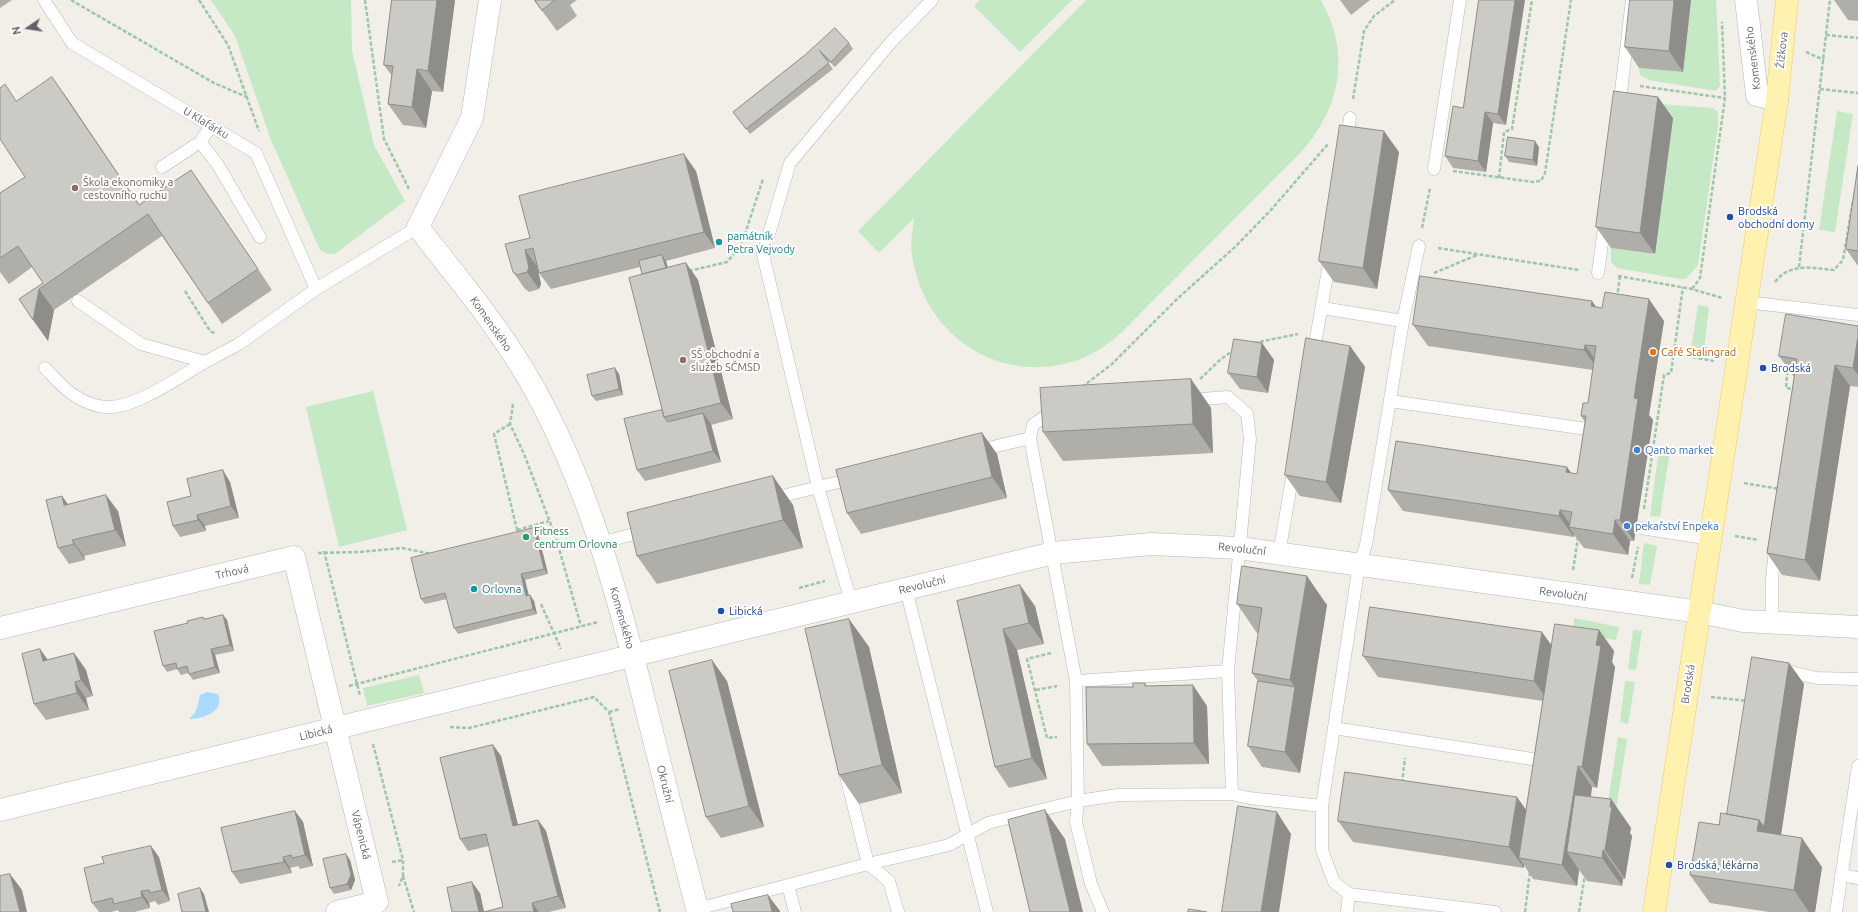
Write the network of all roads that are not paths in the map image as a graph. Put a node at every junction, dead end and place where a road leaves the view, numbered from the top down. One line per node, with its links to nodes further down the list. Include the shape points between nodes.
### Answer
1 (44, 0): 11 (lane, U Klafárku, via 72,43)
2 (490, 0): 17 (street, via 472,118)
3 (932, 0): 39 (lane, via 891,42 790,163 762,254)
4 (1460, 0): 15 (lane)
5 (1632, 0): 10 (lane)
6 (1746, 0): 8 (street, Komenského, via 1757,95)
7 (1787, 0): 8 (main road, Žižkova)
8 (1777, 100): 24 (main road, Brodská)
9 (1350, 118): 13 (lane)
10 (1617, 123)
11 (211, 126): 12 (lane); 22 (lane, U Klafárku, via 256,153)
12 (200, 142): 14 (lane); 18 (lane, via 218,165)
13 (1346, 150)
14 (162, 167)
15 (1434, 169)
16 (1606, 210): 21 (lane)
17 (418, 227): 22 (lane); 45 (street, Komenského, via 487,316 526,375 568,457)
18 (260, 237)
19 (1419, 240): 27 (lane)
20 (1332, 245): 25 (lane)
21 (1598, 273)
22 (316, 289): 28 (lane, via 240,344)
23 (78, 302): 28 (lane, via 141,344)
24 (1746, 302): 26 (lane); 43 (main road, Brodská)
25 (1322, 308): 27 (lane); 30 (lane)
26 (1858, 315)
27 (1403, 321): 32 (lane)
28 (205, 362): 29 (lane, via 143,397 120,406 106,408 76,397)
29 (45, 368)
30 (1311, 369)
31 (1180, 401): 46 (lane, via 1228,397 1247,414 1250,439)
32 (1390, 401): 34 (lane); 49 (lane, via 1366,545)
33 (1072, 410): 35 (lane, via 1052,411 1033,425)
34 (1587, 429)
35 (1030, 438): 37 (lane); 47 (lane)
36 (1296, 453): 48 (lane)
37 (962, 454)
38 (864, 476): 39 (lane)
39 (818, 487): 40 (lane); 51 (lane)
40 (758, 502)
41 (660, 527): 45 (lane)
42 (1642, 528): 43 (lane)
43 (1710, 539): 52 (main road, Brodská)
44 (1776, 540): 53 (lane, via 1772,580)
45 (601, 543): 56 (street, Komenského)
46 (1239, 548): 47 (street, Revoluční, via 1151,544); 48 (street, Revoluční); 58 (lane)
47 (1053, 553): 50 (street, Revoluční); 60 (lane)
48 (1279, 554): 49 (street, Revoluční)
49 (1359, 565): 52 (street, Revoluční); 62 (lane)
50 (906, 589): 51 (street, Revoluční); 73 (lane)
51 (851, 602): 56 (street, Revoluční, via 807,620)
52 (1700, 612): 53 (street, Revoluční, via 1743,621); 87 (main road, Brodská)
53 (1772, 622): 54 (street, Revoluční)
54 (1858, 627)
55 (0, 628): 61 (street, Trhová, via 294,557)
56 (633, 656): 61 (street, Libická); 79 (street, Okružní)
57 (1772, 668): 59 (lane, via 1817,678)
58 (1228, 671): 60 (lane); 66 (lane)
59 (1858, 679)
60 (1076, 682): 68 (lane)
61 (335, 728): 71 (street, Libická); 80 (street, Vápenická, via 377,902)
62 (1334, 728): 63 (lane); 69 (lane)
63 (1532, 759)
64 (843, 764): 74 (lane)
65 (1858, 766): 70 (lane)
66 (1232, 794): 67 (lane); 68 (lane, via 1118,796)
67 (1249, 798): 69 (lane); 72 (lane)
68 (1078, 801): 73 (lane, via 988,823); 84 (lane, via 1076,822 1091,884)
69 (1322, 806): 78 (lane, via 1322,850 1334,882)
70 (1855, 808): 75 (lane)
71 (0, 810)
72 (1246, 813)
73 (966, 834): 74 (lane, via 949,846); 83 (lane)
74 (868, 864): 77 (lane); 82 (lane, via 889,881)
75 (1842, 875): 76 (lane); 88 (lane)
76 (1858, 878)
77 (788, 885): 79 (lane); 81 (lane)
78 (1349, 894): 85 (lane); 86 (lane)
79 (697, 911)
80 (337, 912)
81 (795, 912)
82 (898, 912)
83 (987, 912)
84 (1103, 912)
85 (1347, 912)
86 (1494, 912)
87 (1654, 912)
88 (1836, 912)

